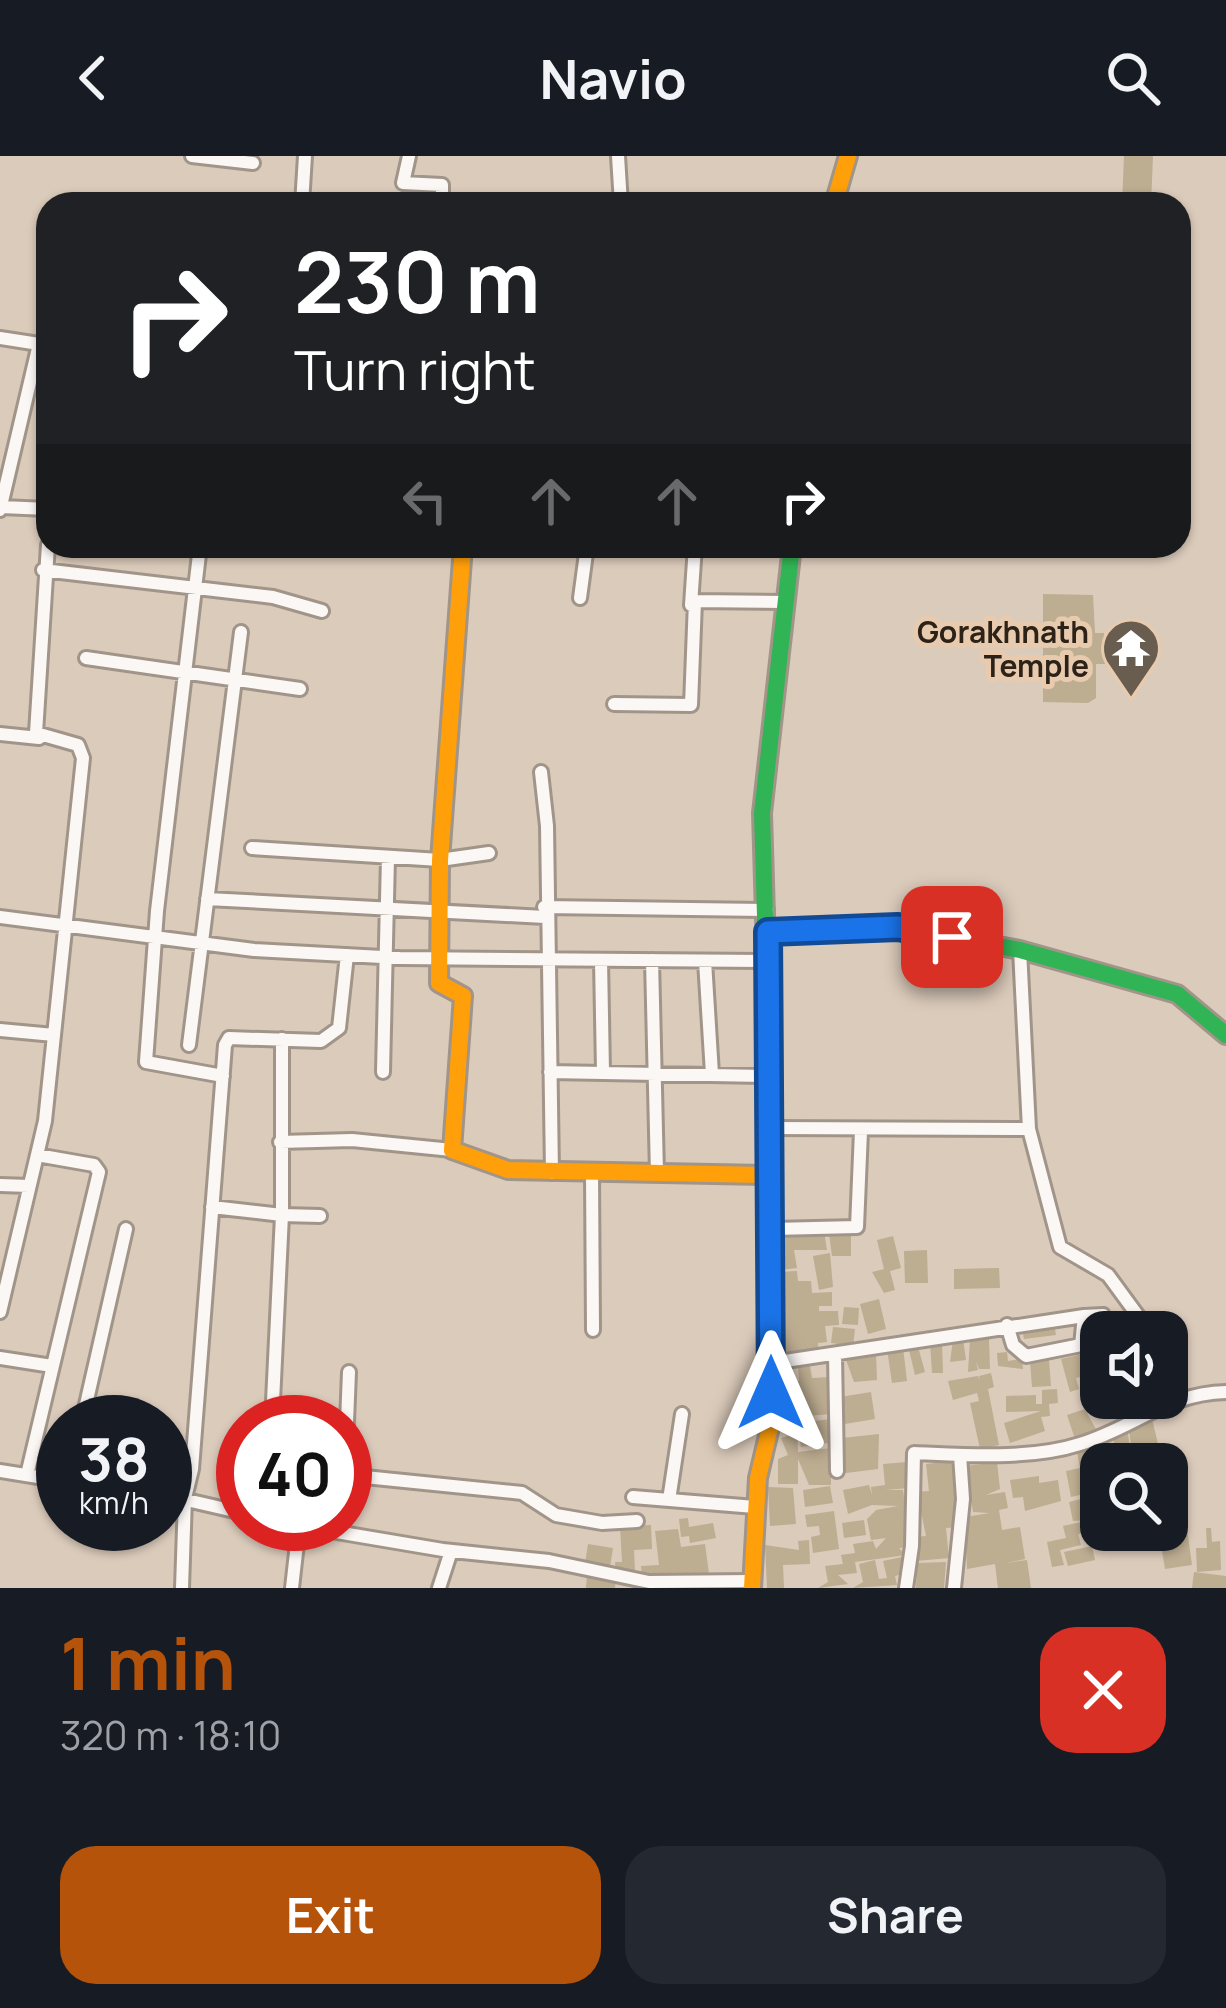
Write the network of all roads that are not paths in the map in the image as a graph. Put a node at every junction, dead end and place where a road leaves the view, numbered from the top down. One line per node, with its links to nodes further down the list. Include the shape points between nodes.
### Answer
1 (192, 156): 6 (street)
2 (305, 156): 7 (street)
3 (409, 156): 8 (street, via 403,183 442,185)
4 (618, 156): 9 (street)
5 (848, 156): 10 (street)
6 (253, 163)
7 (303, 192)
8 (442, 192)
9 (620, 192)
10 (838, 192)
11 (0, 338): 12 (street)
12 (36, 340)
13 (36, 372): 15 (street)
14 (36, 508): 15 (street)
15 (0, 509)
16 (45, 558): 22 (street)
17 (199, 558): 23 (street)
18 (462, 558): 40 (street)
19 (585, 558): 24 (street)
20 (694, 558): 26 (street)
21 (791, 558): 25 (street)
22 (43, 570): 23 (street); 35 (street, via 34,718)
23 (195, 589): 27 (street); 30 (street)
24 (580, 598)
25 (787, 602): 26 (street, via 699,599); 43 (street, via 762,814)
26 (691, 608): 33 (street, via 691,705)
27 (322, 611)
28 (241, 632): 31 (street)
29 (86, 658): 30 (street)
30 (185, 674): 31 (street); 49 (street)
31 (236, 682): 32 (street); 41 (street)
32 (300, 689)
33 (614, 704)
34 (0, 734): 35 (street)
35 (40, 738): 47 (street, via 78,745 83,758)
36 (541, 772): 44 (street)
37 (252, 848): 39 (street)
38 (490, 853): 40 (street)
39 (388, 857): 40 (street); 42 (street)
40 (440, 860): 45 (street)
41 (207, 899): 42 (street); 50 (street)
42 (388, 909): 45 (street); 53 (street)
43 (767, 910): 44 (street); 48 (street)
44 (545, 912): 45 (street); 55 (street)
45 (440, 914): 54 (street)
46 (0, 917): 47 (street)
47 (64, 924): 49 (street); 61 (street)
48 (768, 932): 51 (street, via 898,927); 59 (street)
49 (155, 937): 50 (street); 70 (street, via 146,1062)
50 (202, 943): 52 (street); 64 (street)
51 (1020, 950): 62 (street, via 1177,994); 73 (street)
52 (347, 955): 53 (street); 63 (street, via 339,1028 321,1041)
53 (388, 957): 54 (street); 65 (street)
54 (440, 958): 55 (street); 76 (street, via 441,986 463,996)
55 (547, 960): 56 (street); 66 (street)
56 (601, 960): 57 (street); 67 (street)
57 (652, 960): 58 (street); 68 (street)
58 (705, 961): 59 (street); 69 (street)
59 (769, 961): 71 (street)
60 (0, 1030): 61 (street)
61 (54, 1035): 77 (street)
62 (1226, 1035)
63 (282, 1039): 70 (street, via 230,1038); 75 (street)
64 (189, 1045)
65 (382, 1072)
66 (550, 1072): 67 (street); 78 (street)
67 (603, 1072): 68 (street)
68 (655, 1073): 69 (street); 80 (street)
69 (712, 1074): 71 (street)
70 (223, 1076): 84 (street)
71 (767, 1076): 72 (street)
72 (766, 1128): 74 (street); 81 (street)
73 (1029, 1129): 74 (street); 89 (street, via 1060,1247 1099,1265)
74 (861, 1131): 88 (street, via 857,1227)
75 (280, 1142): 76 (street); 85 (street)
76 (452, 1150): 78 (street, via 508,1170)
77 (37, 1155): 83 (street); 98 (street, via 99,1172)
78 (552, 1173): 79 (street)
79 (592, 1173): 80 (street); 93 (street)
80 (657, 1174): 81 (street)
81 (766, 1175): 88 (street)
82 (0, 1185): 83 (street)
83 (29, 1186): 90 (street)
84 (212, 1208): 85 (street); 108 (street)
85 (282, 1214): 86 (street); 102 (street)
86 (320, 1216)
87 (126, 1229): 101 (street)
88 (772, 1229): 97 (street)
89 (1134, 1311)
90 (0, 1312)
91 (1080, 1316): 92 (street)
92 (1006, 1325): 94 (street, via 1026,1356); 95 (street)
93 (593, 1330)
94 (1080, 1345)
95 (835, 1354): 97 (street); 110 (street)
96 (0, 1358): 98 (street)
97 (772, 1364): 116 (street)
98 (52, 1366): 111 (street)
99 (349, 1372): 103 (street)
100 (1226, 1392): 104 (street)
101 (88, 1395)
102 (273, 1395)
103 (348, 1395)
104 (1188, 1397)
105 (682, 1414): 115 (street)
106 (1144, 1419): 107 (street, via 1046,1453)
107 (960, 1455): 127 (street, via 914,1453); 128 (street)
108 (192, 1468)
109 (0, 1471): 111 (street)
110 (837, 1471)
111 (27, 1475): 112 (street)
112 (36, 1476)
113 (372, 1476): 117 (street, via 522,1493 556,1515)
114 (633, 1497): 115 (street)
115 (669, 1500): 116 (street)
116 (755, 1507): 123 (street)
117 (637, 1521)
118 (372, 1536): 121 (street)
119 (183, 1551): 124 (street)
120 (293, 1551): 125 (street)
121 (451, 1551): 122 (street, via 549,1561); 126 (street)
122 (630, 1582): 123 (street)
123 (751, 1585)
124 (182, 1588)
125 (292, 1588)
126 (439, 1588)
127 (905, 1588)
128 (954, 1588)

